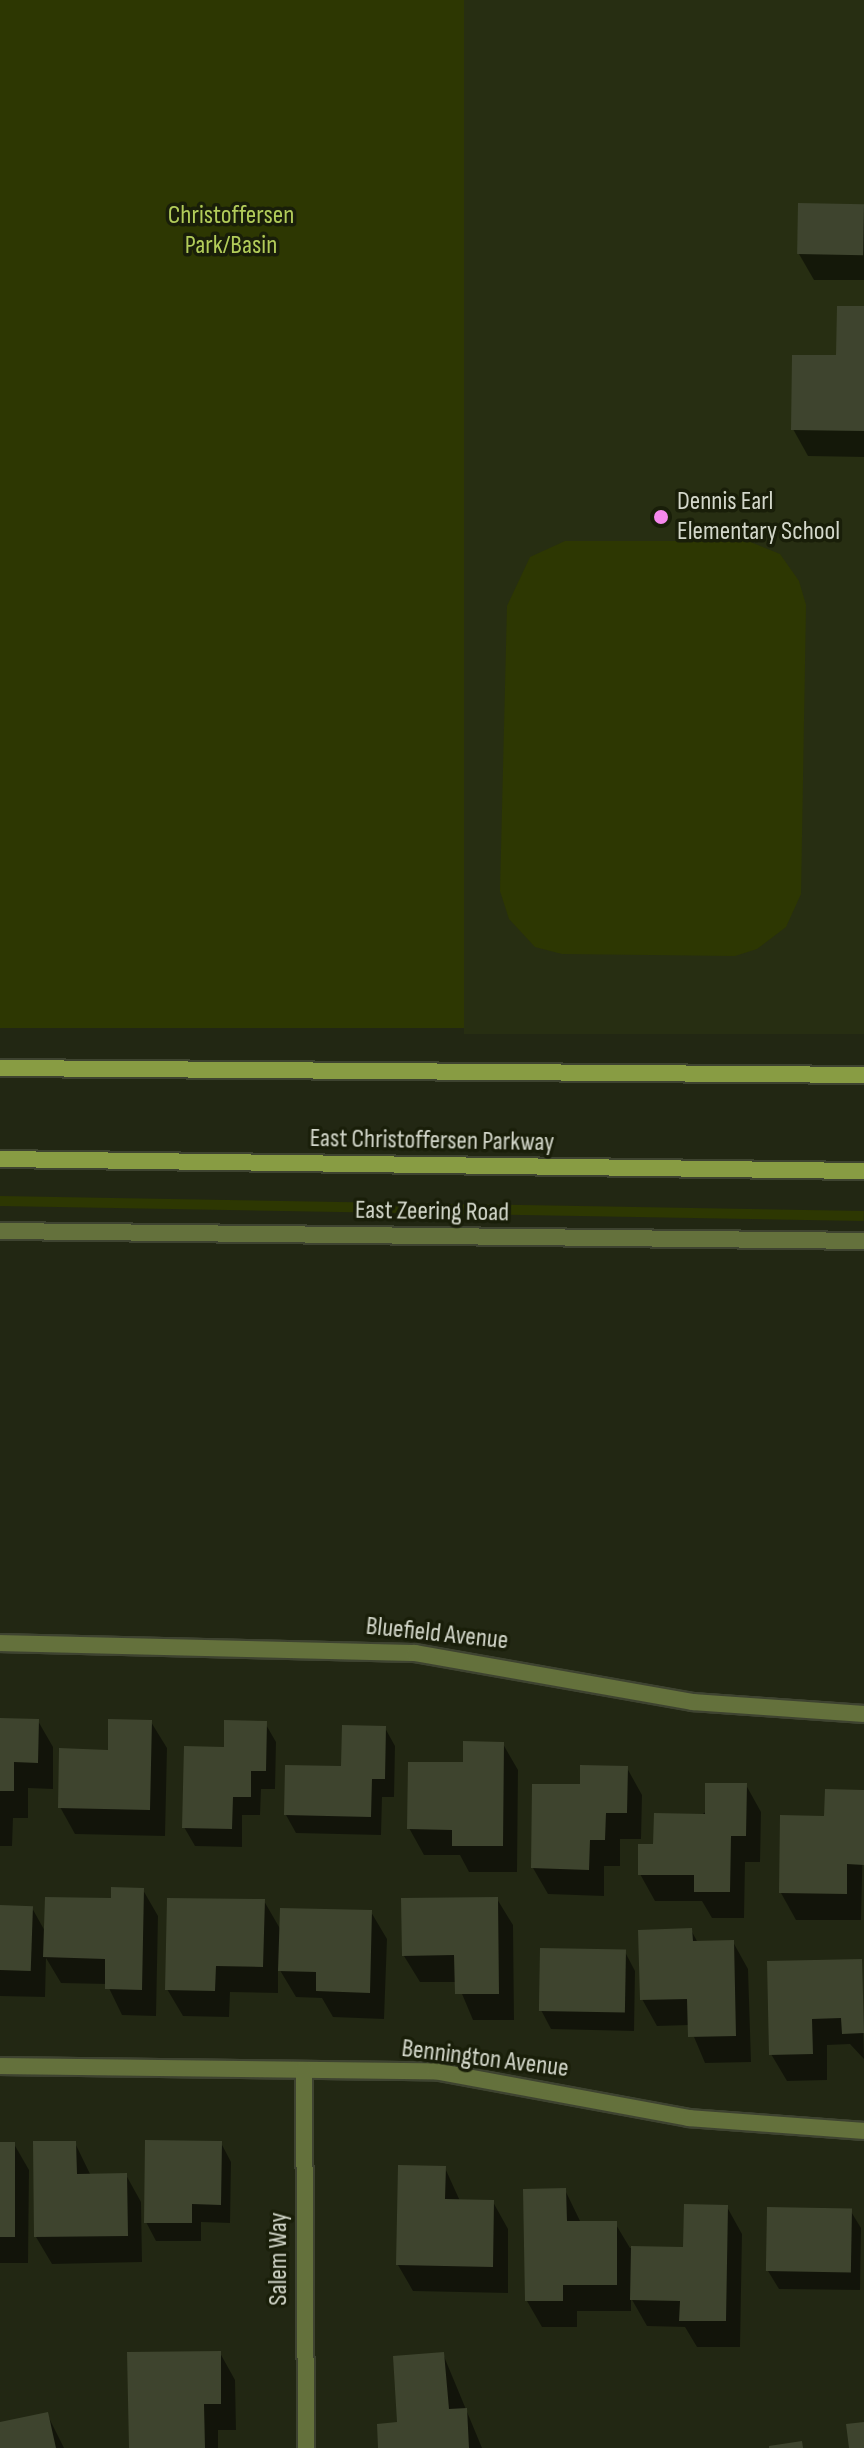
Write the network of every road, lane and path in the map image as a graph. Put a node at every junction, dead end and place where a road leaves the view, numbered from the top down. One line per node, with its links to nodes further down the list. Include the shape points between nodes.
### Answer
1 (0, 1068): 2 (street)
2 (864, 1075)
3 (0, 1159): 4 (street, East Christoffersen Parkway)
4 (864, 1171)
5 (0, 1231): 6 (street, East Zeering Road)
6 (864, 1241)
7 (0, 1643): 8 (street, Bluefield Avenue, via 415,1653 693,1702)
8 (864, 1714)
9 (0, 2066): 10 (street, Bennington Avenue)
10 (304, 2070): 11 (street, Bennington Avenue, via 435,2071 689,2118); 12 (street, Salem Way)
11 (864, 2131)
12 (306, 2448)

